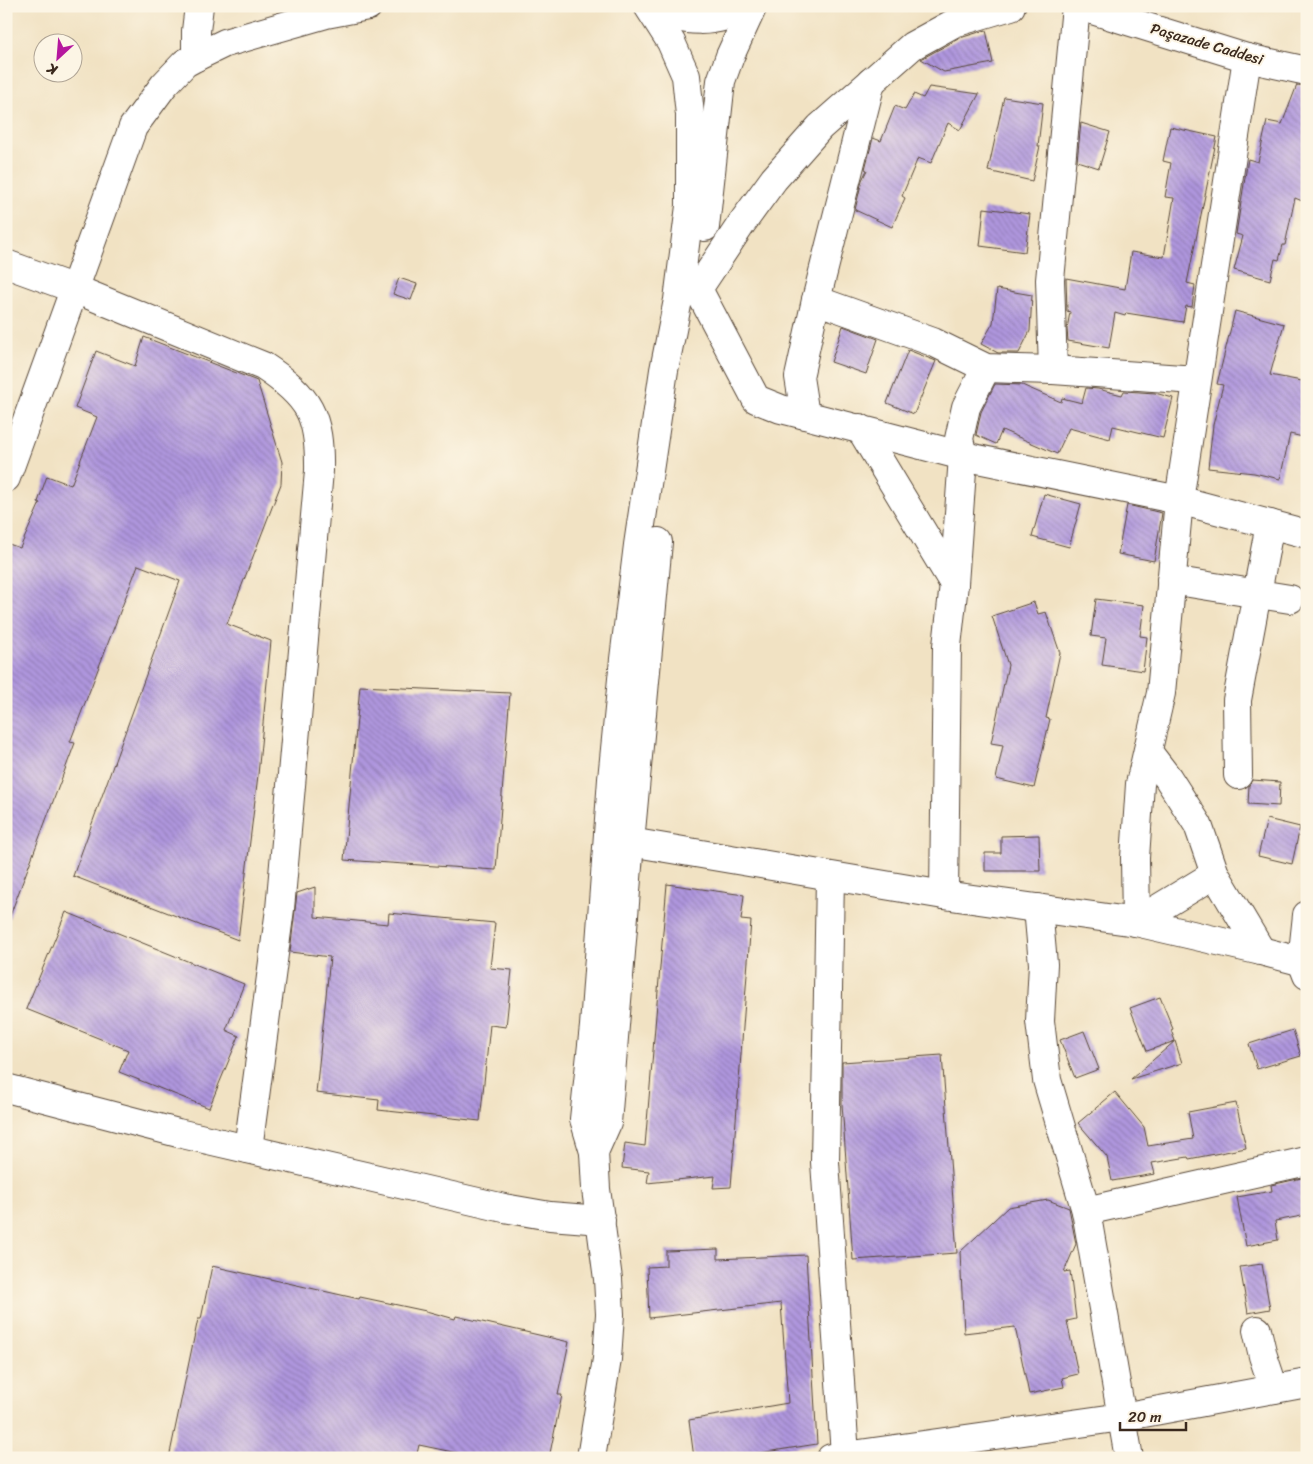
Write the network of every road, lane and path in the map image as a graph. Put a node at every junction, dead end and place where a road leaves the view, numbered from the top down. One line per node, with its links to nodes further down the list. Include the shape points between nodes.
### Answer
1 (199, 6): 9 (street)
2 (368, 6): 9 (street, via 326,14 225,43)
3 (648, 6): 44 (street, via 671,42 686,76 690,115 690,206 623,669 584,1119)
4 (655, 6): 5 (street, via 679,18 700,20 721,18)
5 (744, 6)
6 (754, 6): 15 (street, via 721,81)
7 (1011, 6): 12 (street, via 954,23 937,32 912,46)
8 (1078, 6): 10 (street, Paşazade Caddesi); 18 (street, via 1050,280)
9 (196, 57): 14 (street, via 185,63 164,86 134,127)
10 (1247, 58): 11 (street, Paşazade Caddesi); 19 (street)
11 (1307, 71)
12 (871, 82): 15 (street, via 820,127 774,178); 16 (street)
13 (6, 264): 14 (street)
14 (75, 288): 23 (street); 43 (street, via 264,366 301,396 314,418 319,472 280,909)
15 (698, 289): 20 (street, via 756,399); 33 (street, via 655,561)
16 (816, 300): 17 (street, via 933,342); 20 (street, via 799,377)
17 (986, 368): 18 (street); 22 (street, via 966,407 959,439)
18 (1053, 370): 19 (street)
19 (1196, 380): 24 (street)
20 (805, 415): 21 (street)
21 (860, 428): 22 (street); 28 (street)
22 (963, 456): 24 (street); 28 (street)
23 (6, 478)
24 (1179, 500): 25 (street); 27 (street)
25 (1270, 524): 26 (street); 29 (street)
26 (1307, 534)
27 (1171, 580): 29 (street); 31 (street, via 1161,693)
28 (954, 584): 36 (street, via 947,646)
29 (1257, 594): 30 (street); 32 (street, via 1237,700)
30 (1290, 600)
31 (1148, 752): 34 (street, via 1198,826); 39 (street, via 1140,784)
32 (1238, 775)
33 (630, 842): 35 (street); 44 (street, via 607,1123)
34 (1215, 874): 39 (street); 40 (street)
35 (830, 877): 36 (street); 52 (street, via 826,1162)
36 (944, 894): 37 (street)
37 (1038, 908): 39 (street); 46 (street, via 1043,964 1040,1021 1047,1080)
38 (1307, 916): 41 (street)
39 (1136, 922): 40 (street)
40 (1261, 951): 41 (street)
41 (1305, 967)
42 (6, 1088): 43 (street)
43 (248, 1149): 47 (street, via 504,1208)
44 (594, 1152): 47 (street)
45 (1307, 1161): 46 (street)
46 (1086, 1211): 51 (street)
47 (601, 1220): 53 (street, via 610,1314 607,1359)
48 (1257, 1330): 50 (street)
49 (1307, 1383): 50 (street)
50 (1274, 1389): 51 (street)
51 (1122, 1417): 52 (street); 54 (street)
52 (838, 1456)
53 (590, 1458)
54 (1129, 1458)

